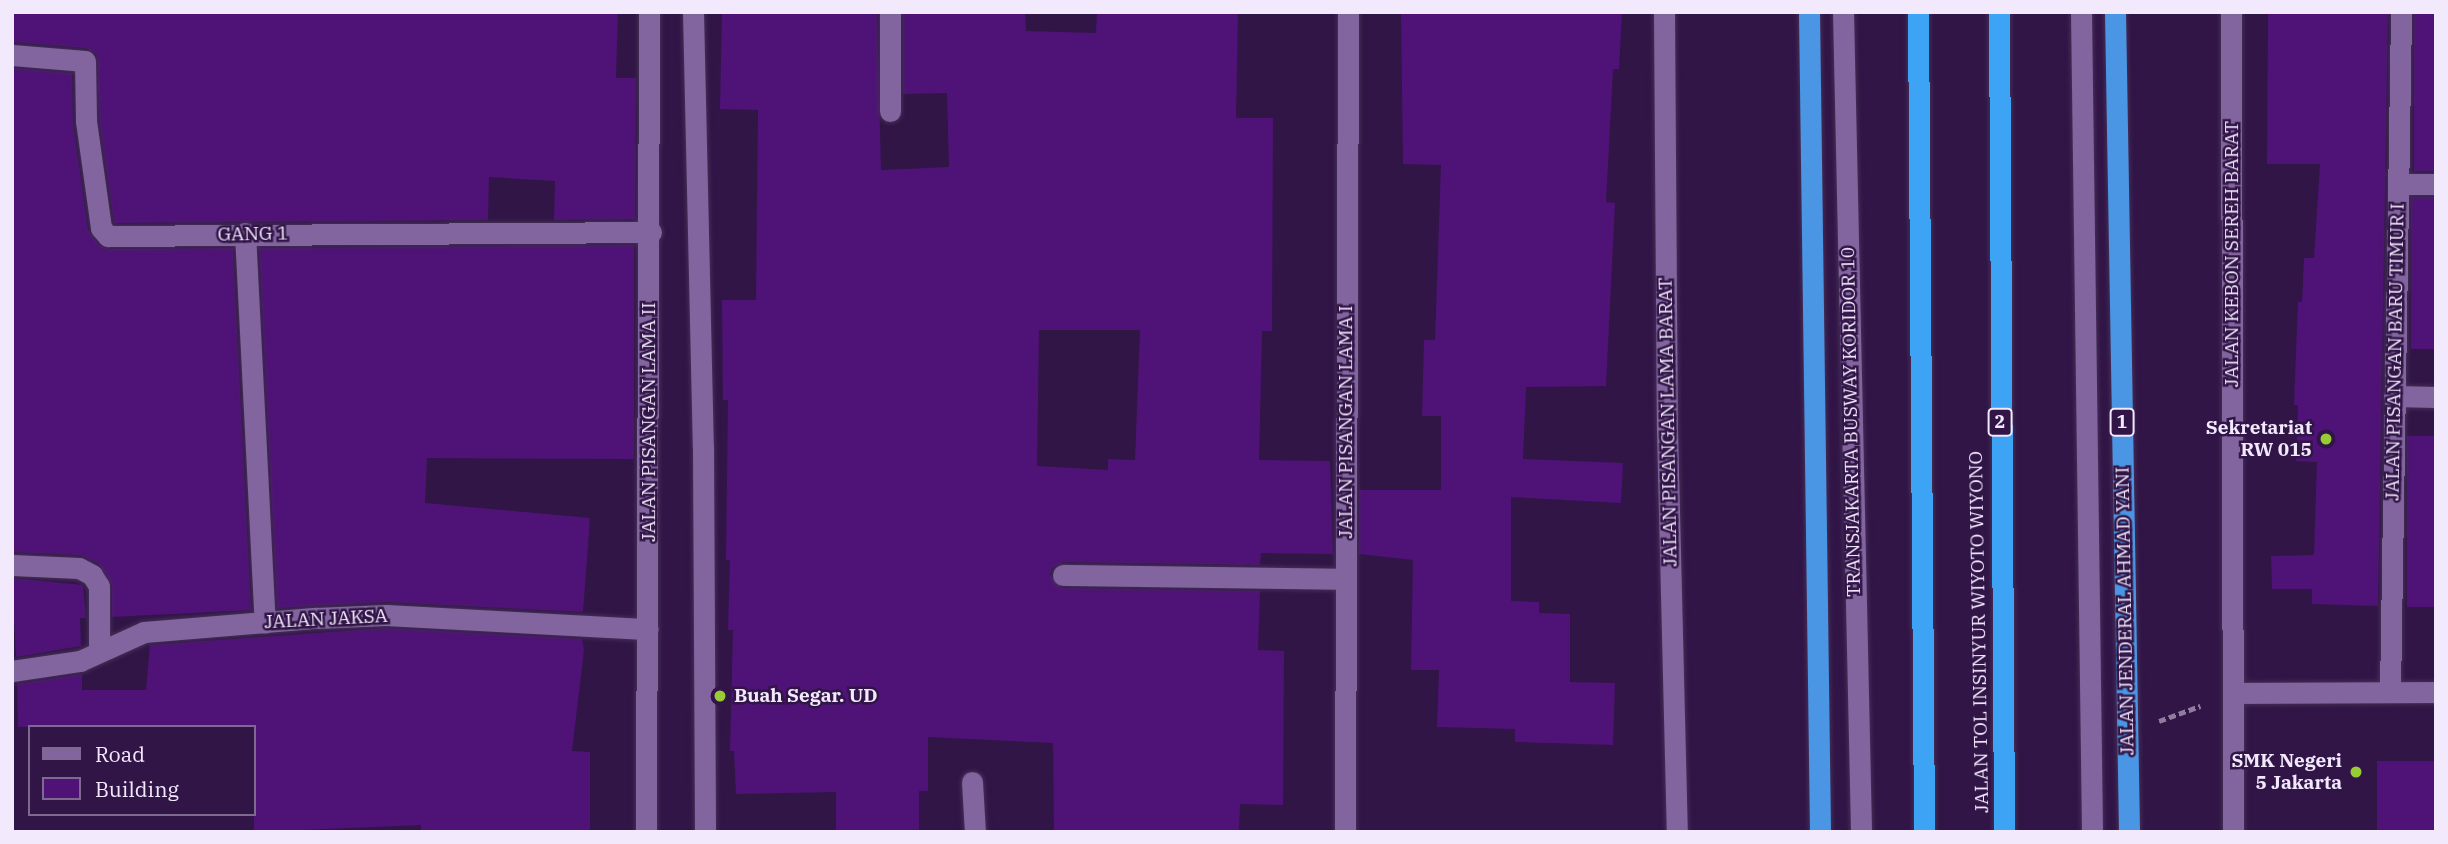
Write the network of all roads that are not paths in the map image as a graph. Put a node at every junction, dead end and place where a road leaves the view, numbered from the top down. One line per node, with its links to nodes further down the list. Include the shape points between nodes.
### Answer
1 (649, 12): 18 (street, JALAN PISANGAN LAMA II)
2 (693, 12): 34 (street, via 703,447)
3 (890, 12): 15 (street)
4 (1348, 12): 24 (street, JALAN PISANGAN LAMA I)
5 (1664, 12): 37 (street, JALAN PISANGAN LAMA BARAT, via 1667,430)
6 (1809, 12): 38 (highway)
7 (1843, 12): 39 (street, TRANSJAKARTA BUSWAY KORIDOR 10)
8 (1918, 12): 40 (highway)
9 (1999, 12): 41 (highway, JALAN TOL INSINYUR WIYOTO WIYONO / 2)
10 (2081, 12): 42 (street)
11 (2115, 12): 43 (highway, JALAN JENDERAL AHMAD YANI / 1)
12 (2231, 12): 31 (street, JALAN KEBON SEREH BARAT)
13 (2401, 12): 16 (street, JALAN PISANGAN BARU TIMUR I)
14 (12, 55): 19 (street, GANG 1, via 85,61 86,121 101,228 108,236)
15 (890, 111)
16 (2398, 184): 17 (street); 20 (street, JALAN PISANGAN BARU TIMUR I)
17 (2436, 184)
18 (651, 232): 19 (street, GANG 1); 26 (street, JALAN PISANGAN LAMA II)
19 (245, 233): 25 (street)
20 (2394, 396): 21 (street); 29 (street, JALAN PISANGAN BARU TIMUR I)
21 (2436, 397)
22 (12, 565): 27 (street, via 79,568 92,575 99,586)
23 (1063, 575): 24 (street)
24 (1345, 579): 36 (street, JALAN PISANGAN LAMA I)
25 (265, 622): 26 (street, JALAN JAKSA, via 386,615); 27 (street, JALAN JAKSA, via 144,632)
26 (648, 629): 33 (street, JALAN PISANGAN LAMA II)
27 (99, 648): 28 (street, JALAN JAKSA, via 80,661)
28 (12, 671)
29 (2390, 692): 30 (street); 31 (street)
30 (2436, 692)
31 (2233, 693): 44 (street, JALAN KEBON SEREH BARAT)
32 (972, 782): 35 (street)
33 (646, 832)
34 (705, 832)
35 (975, 832)
36 (1345, 832)
37 (1677, 832)
38 (1820, 832)
39 (1861, 832)
40 (1924, 832)
41 (2004, 832)
42 (2092, 832)
43 (2129, 832)
44 (2233, 832)

